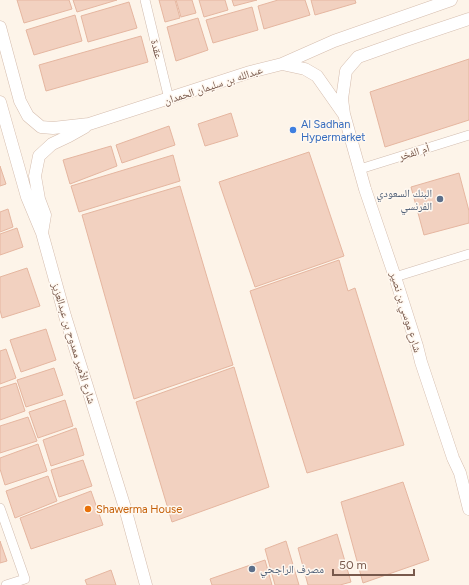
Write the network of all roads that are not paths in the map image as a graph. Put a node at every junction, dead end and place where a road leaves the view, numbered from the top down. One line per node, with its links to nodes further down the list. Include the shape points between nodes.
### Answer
1 (145, 0): 6 (street, عقدة)
2 (451, 0): 5 (street, عبدالله بن سليمان الحمدان, via 334,41)
3 (469, 19): 8 (street, via 358,58 346,72 342,99)
4 (0, 27): 9 (street, via 20,101 28,116 41,127)
5 (282, 64): 6 (street, عبدالله بن سليمان الحمدان); 8 (street, via 305,69 317,76)
6 (169, 99): 9 (street, عبدالله بن سليمان الحمدان)
7 (0, 102): 12 (street, شارع الأمير ممدوح بن عبدالعزيز, via 27,197)
8 (344, 114): 11 (street, شارع موسي بن نصير)
9 (89, 124): 12 (street, via 52,144 39,156 35,176 45,214)
10 (469, 135): 11 (street, أم الفخر)
11 (360, 169): 14 (street, شارع موسي بن نصير)
12 (42, 234): 18 (street, شارع الأمير ممدوح بن عبدالعزيز)
13 (469, 254): 14 (street)
14 (396, 277): 16 (street, شارع موسي بن نصير, via 421,362 460,473)
15 (0, 508): 17 (street, via 25,579)
16 (469, 509)
17 (6, 585)
18 (146, 585)

